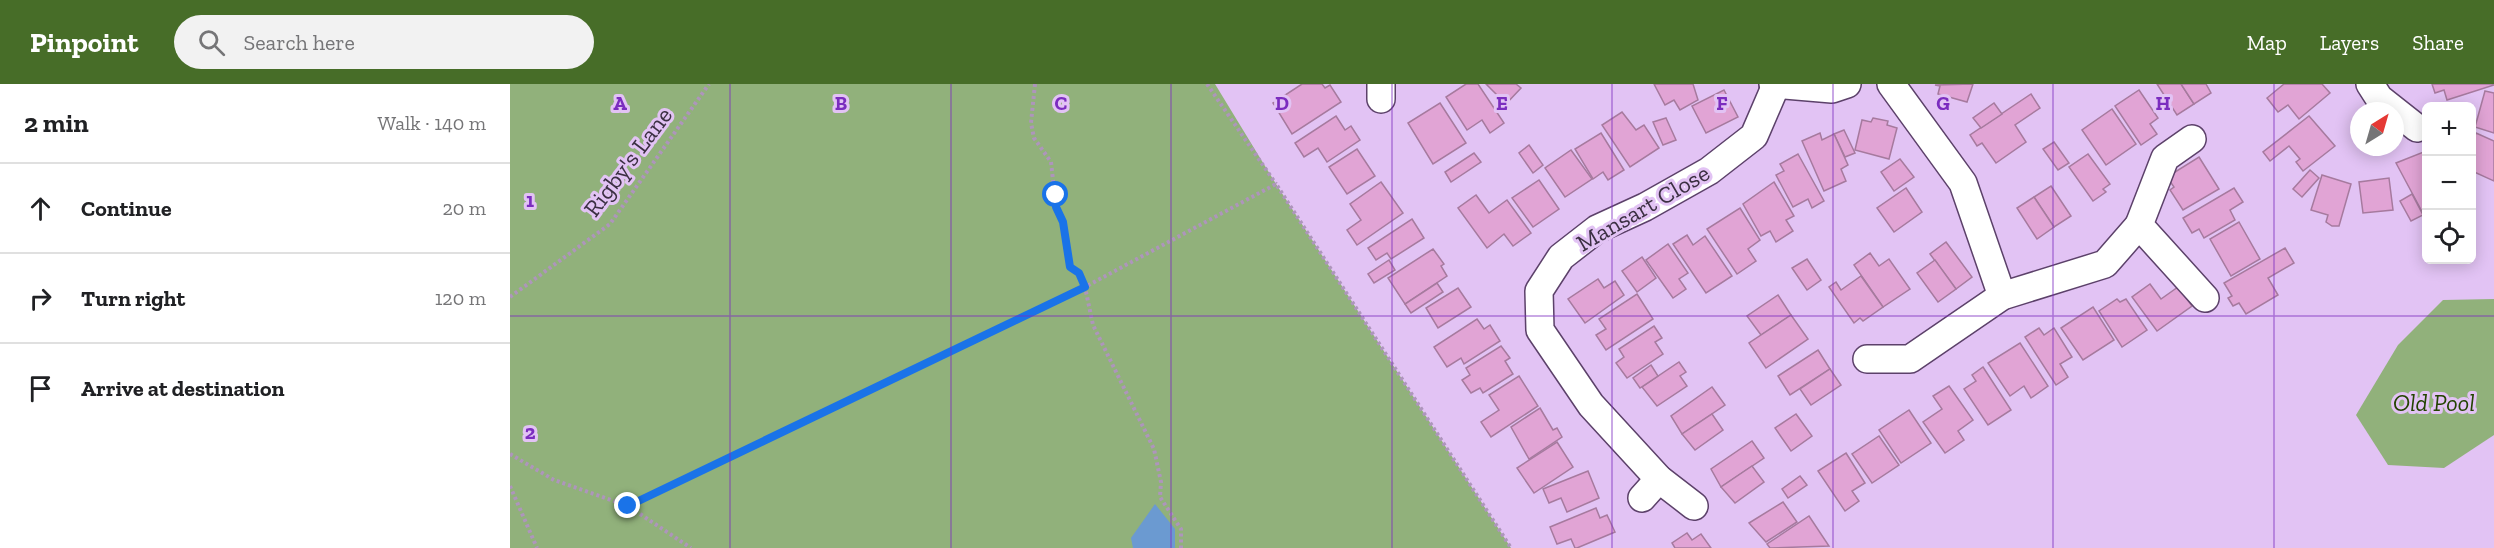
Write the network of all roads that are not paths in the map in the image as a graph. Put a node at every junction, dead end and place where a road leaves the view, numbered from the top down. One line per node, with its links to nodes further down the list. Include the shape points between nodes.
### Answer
1 (1846, 84): 4 (street, via 1832,89)
2 (1891, 84): 8 (street, via 1963,183)
3 (2370, 84): 5 (street, via 2379,99)
4 (1774, 85): 11 (street, Mansart Close, via 1754,136 1710,171 1597,229 1562,256 1539,291 1540,330 1651,489)
5 (2417, 128)
6 (2192, 139): 7 (street, via 2165,158)
7 (2139, 225): 8 (street, via 2105,264); 9 (street)
8 (2002, 296): 10 (street, via 1910,359)
9 (2205, 298)
10 (1867, 359)
11 (1694, 506)

